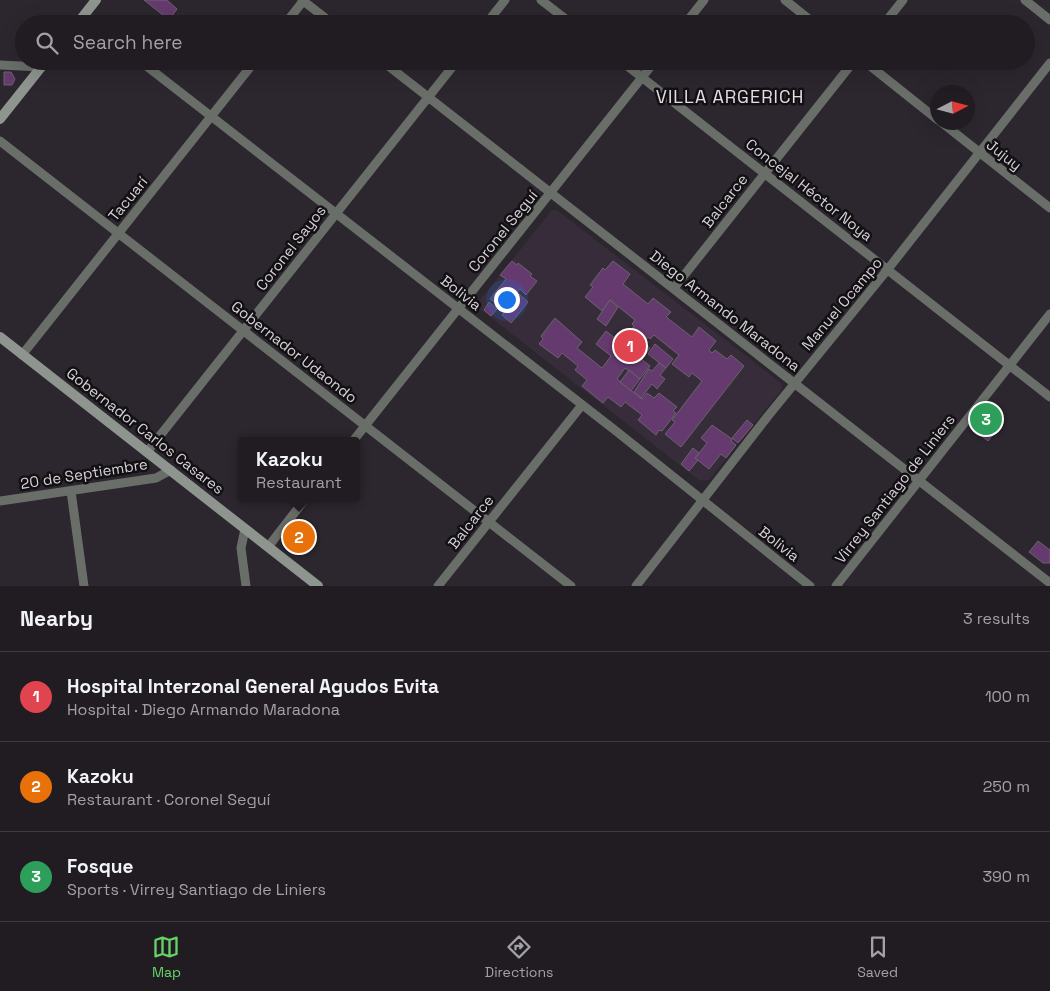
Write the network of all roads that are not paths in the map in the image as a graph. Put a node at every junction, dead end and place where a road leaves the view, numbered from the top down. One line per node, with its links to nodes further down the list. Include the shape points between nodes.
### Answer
1 (96, 0): 9 (street)
2 (303, 0): 10 (street); 11 (street)
3 (505, 0): 12 (street)
4 (542, 0): 13 (street)
5 (704, 0): 14 (street)
6 (785, 0): 15 (street)
7 (903, 0): 16 (street)
8 (1024, 0): 17 (street)
9 (84, 15)
10 (292, 15)
11 (322, 15)
12 (493, 15)
13 (561, 15)
14 (692, 15)
15 (804, 15)
16 (891, 15)
17 (1050, 20)
18 (1050, 63): 37 (street, Manuel Ocampo)
19 (0, 65): 20 (street)
20 (15, 65)
21 (38, 70): 34 (street)
22 (152, 70): 33 (street, Bolivia)
23 (249, 70): 33 (street, Tacuarí)
24 (394, 70): 31 (street, Diego Armando Maradona)
25 (450, 70): 31 (street, Coronel Sayos)
26 (632, 70): 30 (street, Concejal Héctor Noya)
27 (648, 70): 30 (street, Coronel Seguí)
28 (847, 70): 38 (street, Balcarce)
29 (875, 70): 32 (street)
30 (642, 78): 38 (street, Concejal Héctor Noya); 39 (street, Coronel Seguí)
31 (429, 97): 39 (street, Diego Armando Maradona); 41 (street, Coronel Sayos)
32 (930, 114)
33 (212, 116): 41 (street, Bolivia); 42 (street, Tacuarí)
34 (0, 119)
35 (951, 130): 37 (street, Jujuy)
36 (0, 141): 42 (street, Gobernador Udaondo)
37 (979, 152): 40 (street, Jujuy); 43 (street, Manuel Ocampo)
38 (765, 173): 43 (street, Concejal Héctor Noya); 44 (street, Balcarce)
39 (551, 193): 44 (street, Diego Armando Maradona); 45 (street, Coronel Seguí)
40 (1050, 208)
41 (336, 214): 45 (street, Bolivia); 47 (street, Coronel Sayos)
42 (118, 232): 47 (street, Gobernador Udaondo); 49 (street, Tacuarí)
43 (888, 269): 50 (street, Concejal Héctor Noya); 51 (street, Manuel Ocampo)
44 (674, 288): 51 (street, Diego Armando Maradona)
45 (458, 309): 53 (street, Bolivia); 54 (street, Coronel Seguí)
46 (1050, 314): 50 (street, Virrey Santiago de Liniers)
47 (245, 330): 54 (street, Gobernador Udaondo); 56 (street, Coronel Sayos)
48 (0, 338): 49 (street, Gobernador Carlos Casares)
49 (22, 355): 56 (street, Gobernador Carlos Casares)
50 (1010, 365): 52 (street, Concejal Héctor Noya); 58 (street, Virrey Santiago de Liniers)
51 (795, 382): 58 (street, Diego Armando Maradona); 61 (street, Manuel Ocampo)
52 (1050, 397)
53 (582, 405): 61 (street, Bolivia); 63 (street, Balcarce)
54 (365, 426): 55 (street, Coronel Seguí); 63 (street, Gobernador Udaondo)
55 (356, 437)
56 (147, 452): 57 (street, Gobernador Carlos Casares)
57 (171, 470): 59 (street, 20 de Septiembre, via 156,478); 64 (street, Gobernador Carlos Casares)
58 (919, 480): 66 (street, Diego Armando Maradona); 74 (street, Virrey Santiago de Liniers)
59 (71, 491): 60 (street, 20 de Septiembre); 67 (street)
60 (0, 501)
61 (702, 501): 72 (street, Manuel Ocampo); 73 (street, Bolivia)
62 (303, 502): 65 (street)
63 (489, 521): 70 (street, Balcarce); 71 (street, Gobernador Udaondo)
64 (245, 529): 65 (street, Gobernador Carlos Casares); 68 (street, via 241,548)
65 (268, 547): 69 (street, Gobernador Carlos Casares)
66 (1050, 583)
67 (84, 586)
68 (246, 586)
69 (318, 586)
70 (438, 586)
71 (571, 586)
72 (636, 586)
73 (810, 586)
74 (836, 586)

